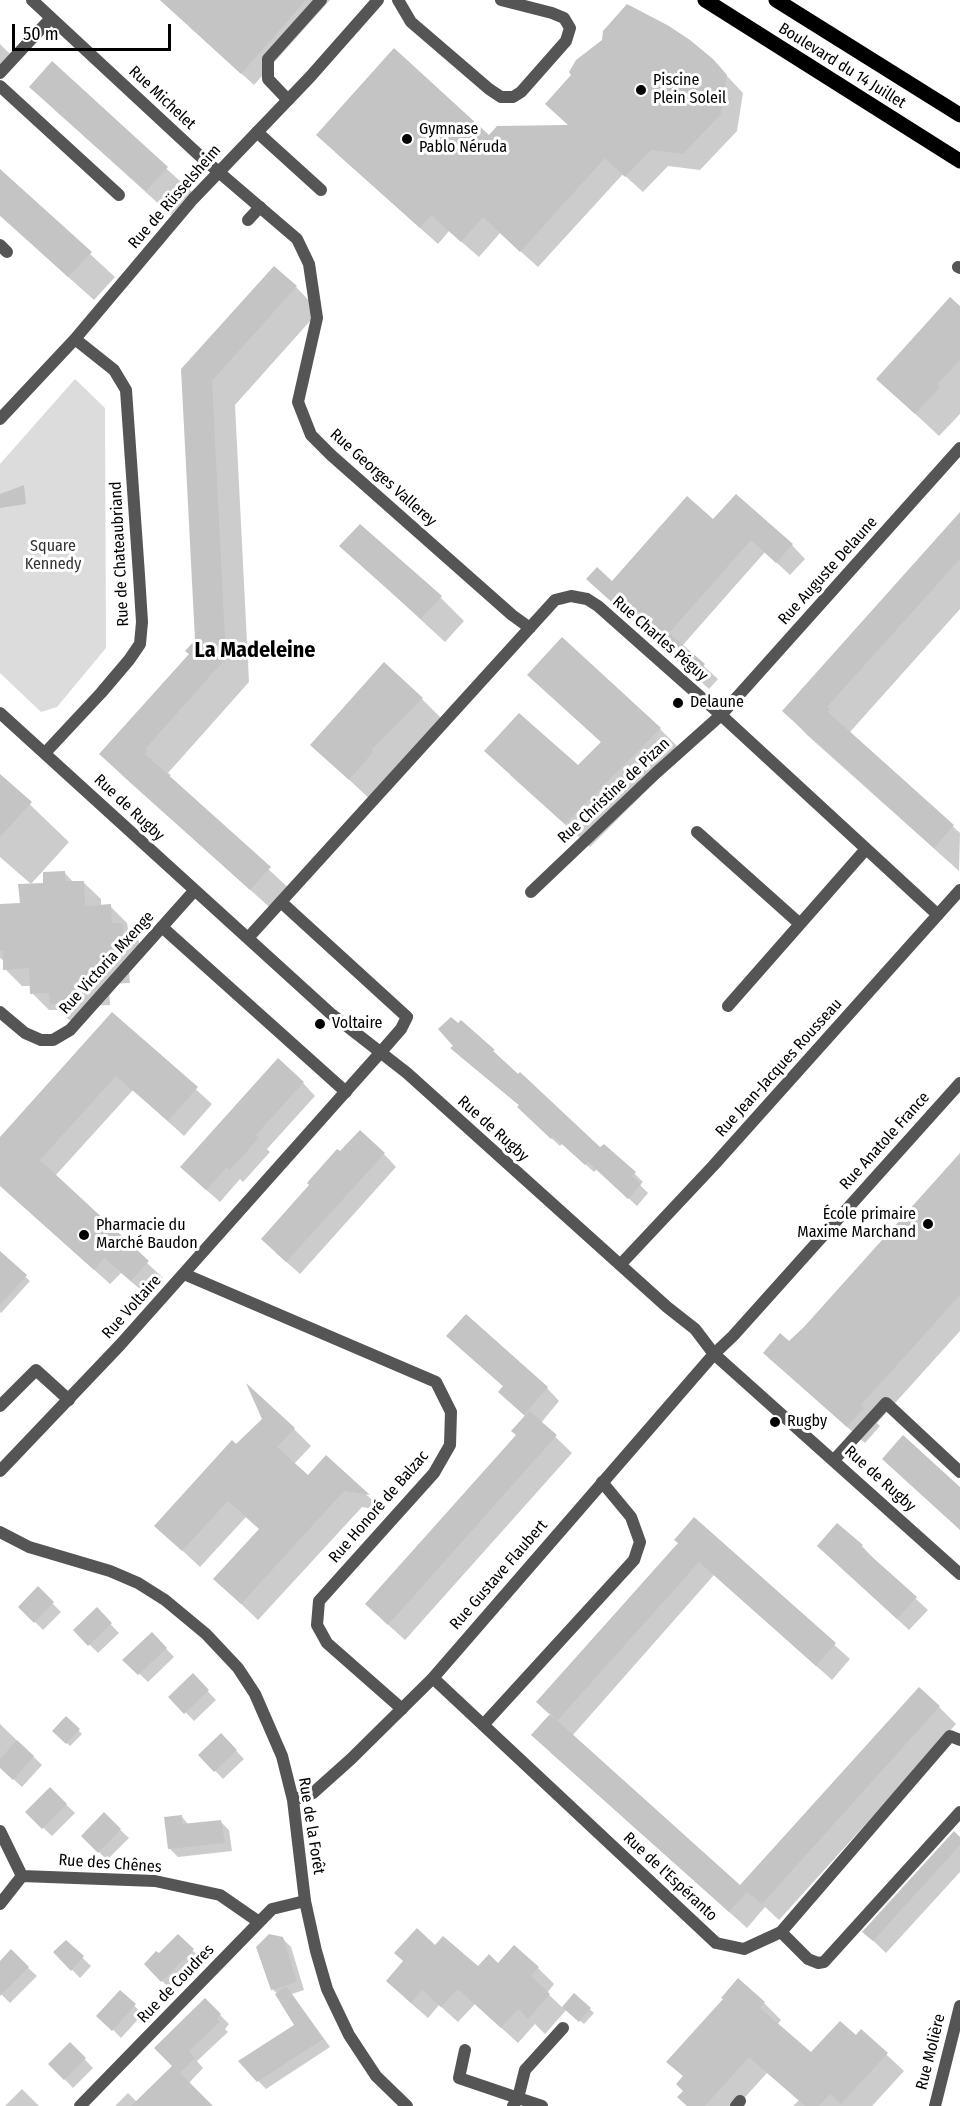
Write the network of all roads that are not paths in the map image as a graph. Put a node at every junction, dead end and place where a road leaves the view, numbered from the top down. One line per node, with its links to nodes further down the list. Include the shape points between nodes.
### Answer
1 (32, 0): 8 (street, Rue Michelet)
2 (321, 0): 11 (street, via 268,59 268,79)
3 (378, 0): 11 (street, Rue de Rüsselsheim)
4 (398, 0): 5 (street, via 411,22 489,89 501,97 513,97 566,41 570,28 564,18 552,13)
5 (501, 0)
6 (705, 0): 14 (main road, Boulevard du 14 Juillet)
7 (776, 0): 12 (main road, Boulevard du 14 Juillet)
8 (51, 18): 9 (street); 17 (street, Rue Michelet)
9 (0, 73)
10 (0, 86): 19 (street)
11 (288, 100): 13 (street, Rue de Rüsselsheim)
12 (960, 116)
13 (256, 132): 17 (street, Rue de Rüsselsheim); 18 (street)
14 (939, 148): 15 (main road, Boulevard du 14 Juillet); 16 (street)
15 (960, 161)
16 (960, 166)
17 (219, 171): 20 (street, Rue Georges Vallerey); 22 (street, Rue de Rüsselsheim)
18 (321, 190)
19 (119, 195)
20 (260, 207): 21 (street); 25 (street, Rue Georges Vallerey, via 297,239 309,264 317,318 298,402 311,435)
21 (248, 220)
22 (75, 339): 23 (street, Rue de Rüsselsheim); 28 (street, Rue de Chateaubriand, via 114,370 126,390 142,621 140,644 129,660)
23 (0, 418)
24 (960, 448): 27 (street, Rue Auguste Delaune)
25 (530, 628): 27 (street, Rue Charles Péguy, via 555,600 587,598); 34 (street, Rue Charles Péguy)
26 (0, 713): 28 (street, Rue de Rugby)
27 (721, 715): 30 (street, Rue Charles Péguy); 33 (street, Rue Christine de Pizan)
28 (45, 753): 32 (street, Rue de Rugby)
29 (697, 831): 36 (street)
30 (866, 849): 35 (street, Rue Charles Péguy); 36 (street)
31 (960, 890): 35 (street, Rue Jean-Jacques Rousseau)
32 (194, 891): 37 (street, Rue Victoria Mxenge); 38 (street, Rue de Rugby)
33 (531, 892)
34 (281, 902): 38 (street, Rue Charles Péguy); 41 (street, Rue Voltaire, via 407,1017)
35 (938, 915): 44 (street, Rue Jean-Jacques Rousseau)
36 (800, 924): 39 (street)
37 (162, 927): 40 (street, Rue Victoria Mxenge, via 70,1030 53,1040 41,1040); 43 (street)
38 (248, 938): 41 (street, Rue de Rugby)
39 (728, 1006)
40 (2, 1018)
41 (380, 1053): 43 (street, Rue Voltaire); 44 (street, Rue de Rugby)
42 (960, 1083): 46 (street, Rue Anatole France)
43 (346, 1092): 45 (street, Rue Voltaire)
44 (620, 1265): 46 (street, Rue de Rugby, via 695,1329)
45 (184, 1274): 47 (street, Rue Voltaire); 56 (street, Rue Honoré de Balzac, via 436,1382 451,1412 450,1445 434,1473 319,1601 317,1625 327,1643)
46 (714, 1354): 49 (street, Rue de Rugby); 52 (street, Rue Gustave Flaubert)
47 (69, 1400): 48 (street, via 36,1370); 50 (street, Rue Voltaire)
48 (0, 1406)
49 (834, 1460): 51 (street, via 886,1403); 54 (street, Rue de Rugby)
50 (0, 1471)
51 (960, 1472)
52 (602, 1482): 55 (street, Rue Gustave Flaubert); 57 (street, via 631,1517 640,1542 634,1560)
53 (0, 1532): 59 (street, Rue de la Forêt, via 29,1546 138,1583 206,1634 238,1668 255,1694 282,1756)
54 (960, 1574)
55 (433, 1678): 56 (street, Rue Gustave Flaubert); 57 (street, Rue de l'Espéranto)
56 (402, 1709): 59 (street, Rue Gustave Flaubert, via 313,1793)
57 (484, 1724): 66 (street, Rue de l'Espéranto, via 716,1943 744,1949)
58 (960, 1740): 66 (street, Rue de l'Espéranto, via 950,1736)
59 (293, 1800): 63 (street, Rue de la Forêt)
60 (960, 1812): 66 (street, via 824,1962 808,1959)
61 (0, 1831): 62 (street)
62 (22, 1876): 64 (street); 65 (street, Rue des Chênes, via 155,1881 220,1895)
63 (305, 1900): 65 (street, Rue de Coudres, via 272,1909); 72 (street, Rue de la Forêt, via 327,1989 349,2035 376,2076)
64 (0, 1904)
65 (259, 1922): 71 (street, Rue de Coudres)
66 (781, 1932)
67 (960, 2006): 74 (street, Rue Molière)
68 (563, 2028): 70 (street, via 525,2070)
69 (465, 2050): 70 (street, via 459,2078)
70 (515, 2102): 73 (street)
71 (80, 2106)
72 (407, 2106)
73 (542, 2106)
74 (935, 2106)

